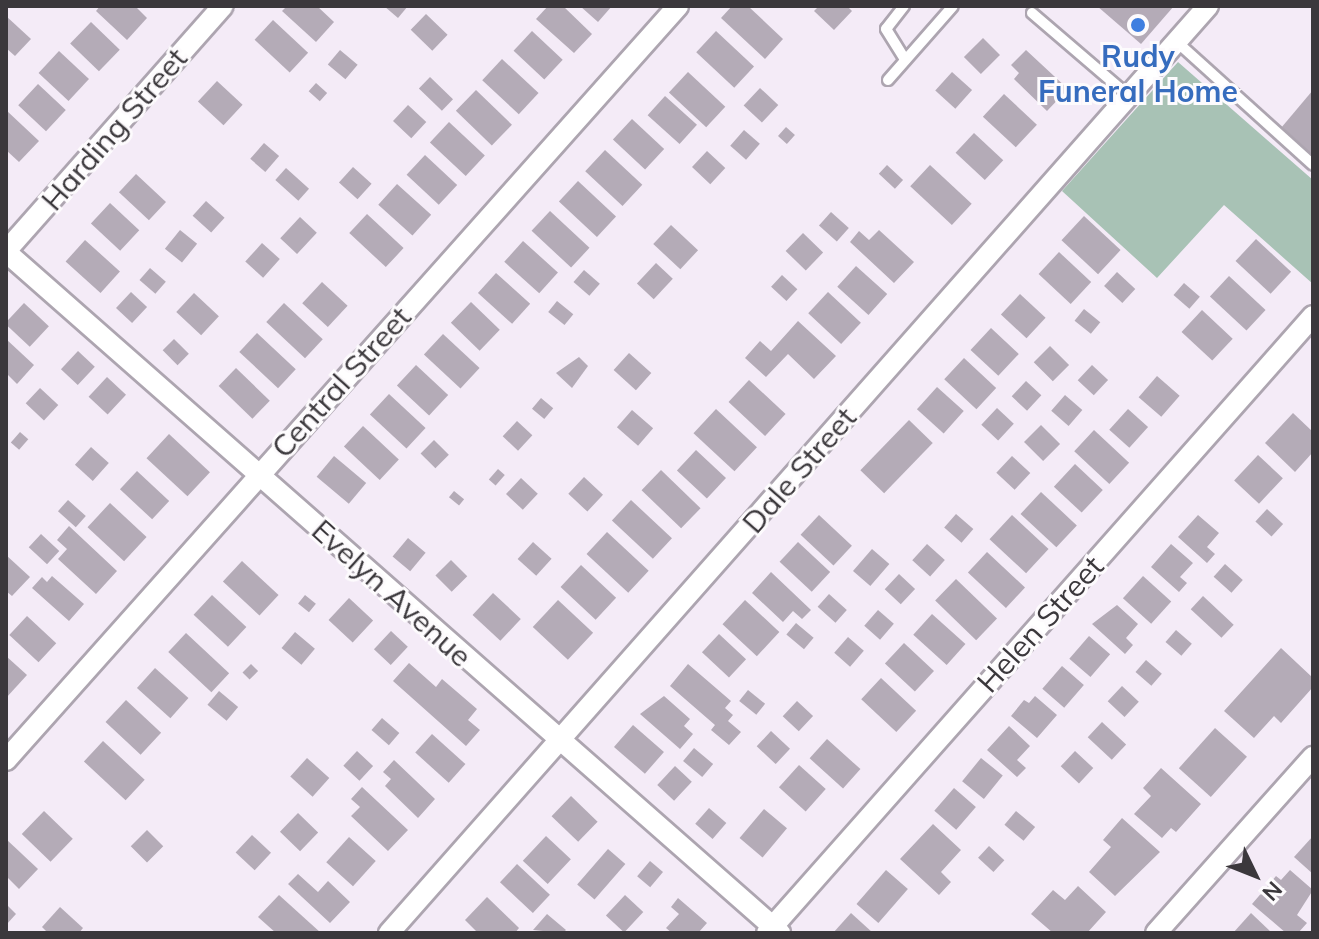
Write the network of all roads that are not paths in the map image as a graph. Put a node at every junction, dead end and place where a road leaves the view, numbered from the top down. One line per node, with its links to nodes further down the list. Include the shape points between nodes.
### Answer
1 (223, 6): 12 (street, Harding Street)
2 (678, 6): 14 (street, Central Street)
3 (904, 6): 8 (lane, via 886,29)
4 (953, 6): 8 (lane)
5 (1208, 6): 7 (street, Dale Street)
6 (1032, 13): 10 (lane)
7 (1177, 42): 10 (street, Dale Street); 11 (lane)
8 (905, 60): 9 (lane)
9 (888, 80)
10 (1129, 96): 15 (street, Dale Street)
11 (1313, 165)
12 (6, 252): 14 (street, Evelyn Avenue)
13 (1313, 316): 18 (street, Helen Street)
14 (259, 474): 15 (street, Evelyn Avenue); 17 (street, Central Street)
15 (560, 741): 18 (street, Evelyn Avenue); 19 (street, Dale Street)
16 (1313, 757): 20 (street)
17 (6, 760)
18 (773, 931)
19 (389, 933)
20 (1156, 933)

